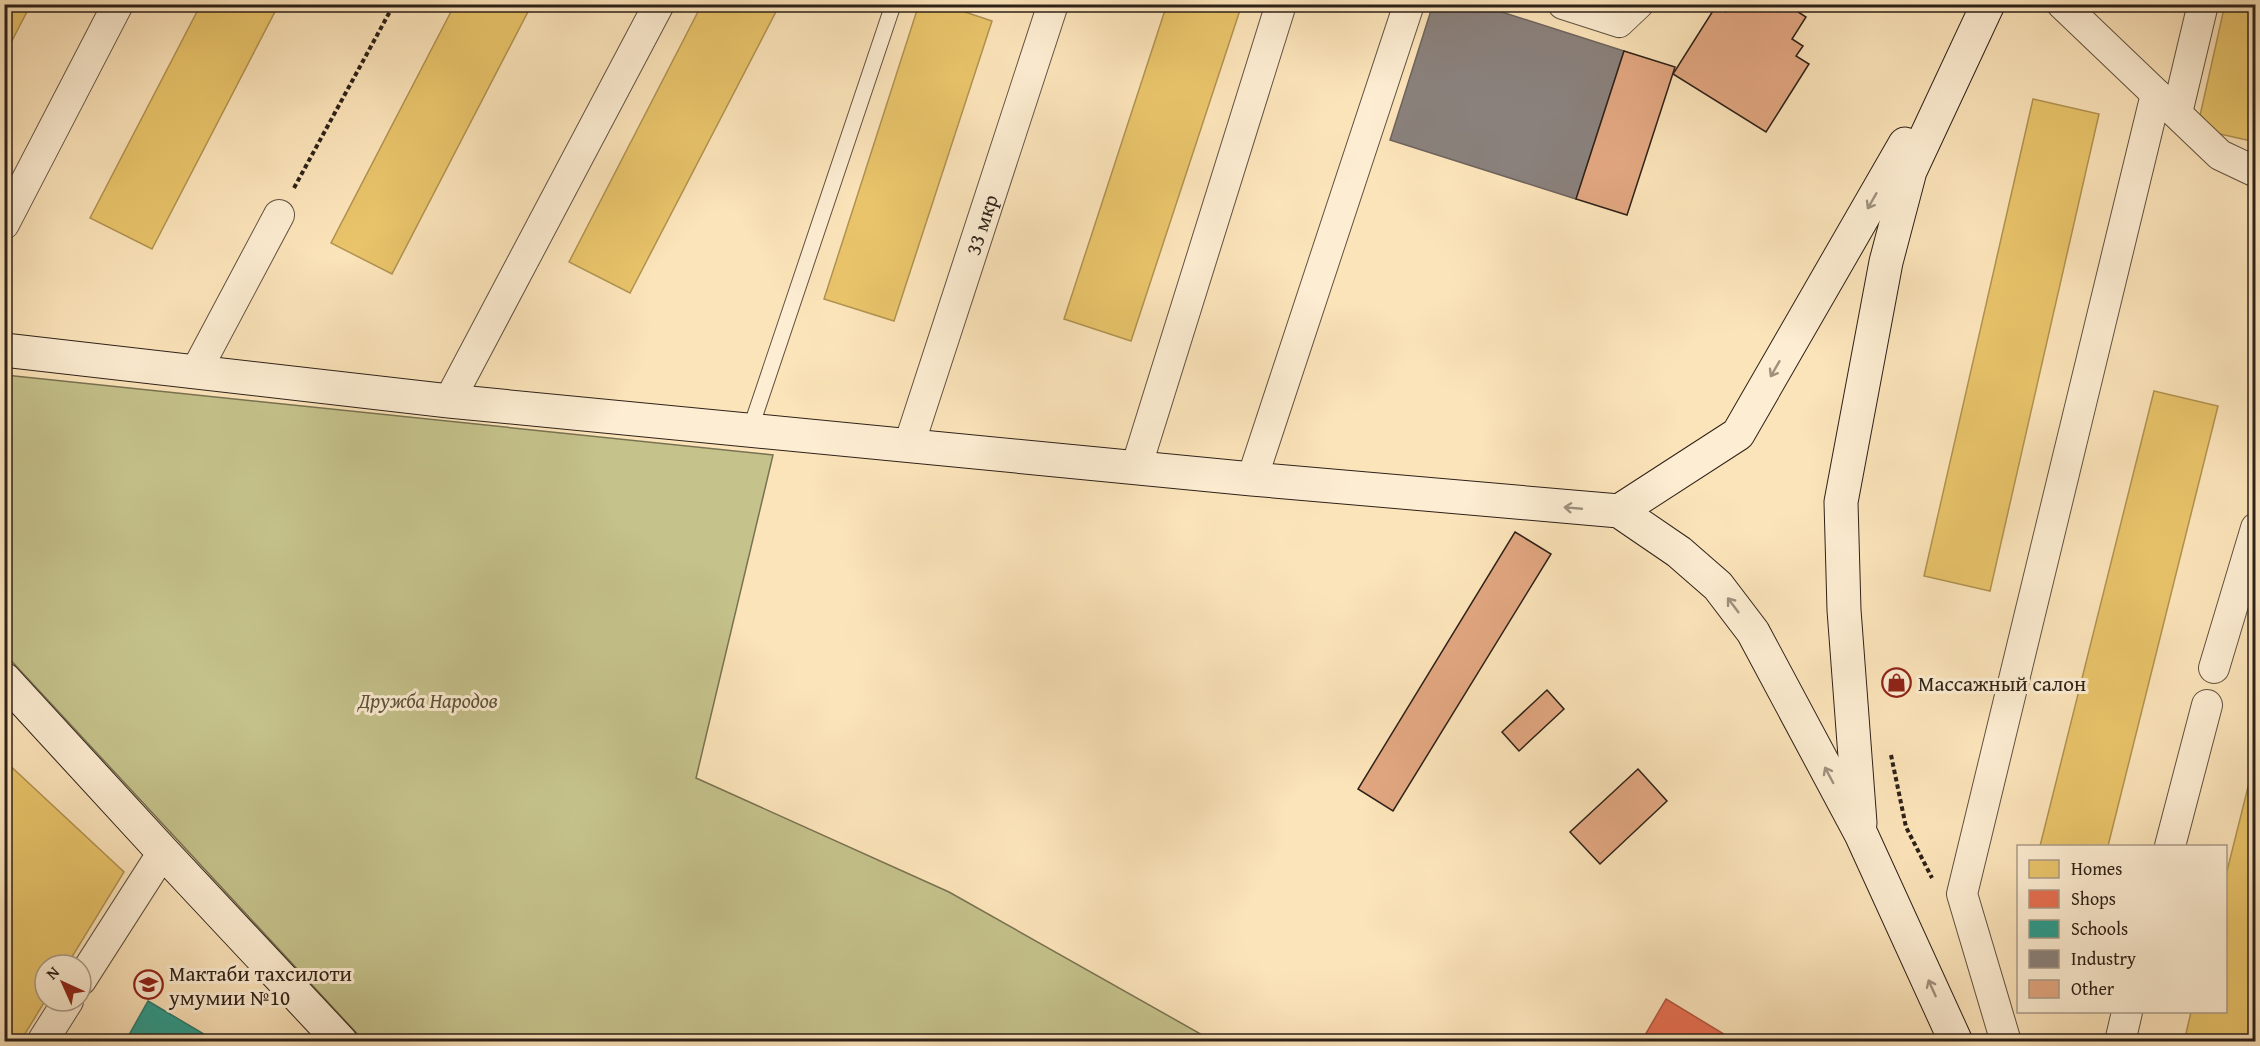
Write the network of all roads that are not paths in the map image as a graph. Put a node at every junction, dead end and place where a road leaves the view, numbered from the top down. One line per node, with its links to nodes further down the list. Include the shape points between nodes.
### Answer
1 (118, 4): 15 (street)
2 (659, 4): 18 (street)
3 (1053, 4): 20 (street, 33 мкр)
4 (1281, 4): 21 (street)
5 (1410, 4): 22 (street)
6 (1563, 4): 7 (street, via 1619,21)
7 (1638, 4)
8 (1987, 4): 23 (street, one-way to 23, via 1738,434); 28 (street, via 1910,171 1886,261 1841,502 1844,610)
9 (2062, 4): 12 (street)
10 (2202, 4): 12 (street)
11 (891, 8): 19 (lane)
12 (2166, 104): 13 (street, via 2220,155); 37 (street, via 1962,894)
13 (2256, 172)
14 (279, 215): 17 (street)
15 (4, 224)
16 (4, 350): 17 (street)
17 (195, 373): 18 (street)
18 (449, 401): 19 (street)
19 (750, 430): 20 (street)
20 (909, 445): 21 (street)
21 (1136, 468): 22 (street)
22 (1251, 479): 23 (street, one-way to 22)
23 (1619, 511): 28 (street, one-way to 23, via 1754,632 1718,586 1679,552)
24 (2256, 528): 25 (street)
25 (2214, 668)
26 (4, 679): 30 (street)
27 (2207, 705): 29 (street)
28 (1861, 834): 36 (street, one-way to 28)
29 (2170, 845)
30 (163, 852): 31 (street); 35 (street)
31 (93, 961)
32 (60, 1013): 34 (street)
33 (2127, 1013): 38 (street)
34 (42, 1041)
35 (341, 1041)
36 (1956, 1041)
37 (2006, 1041)
38 (2120, 1041)

